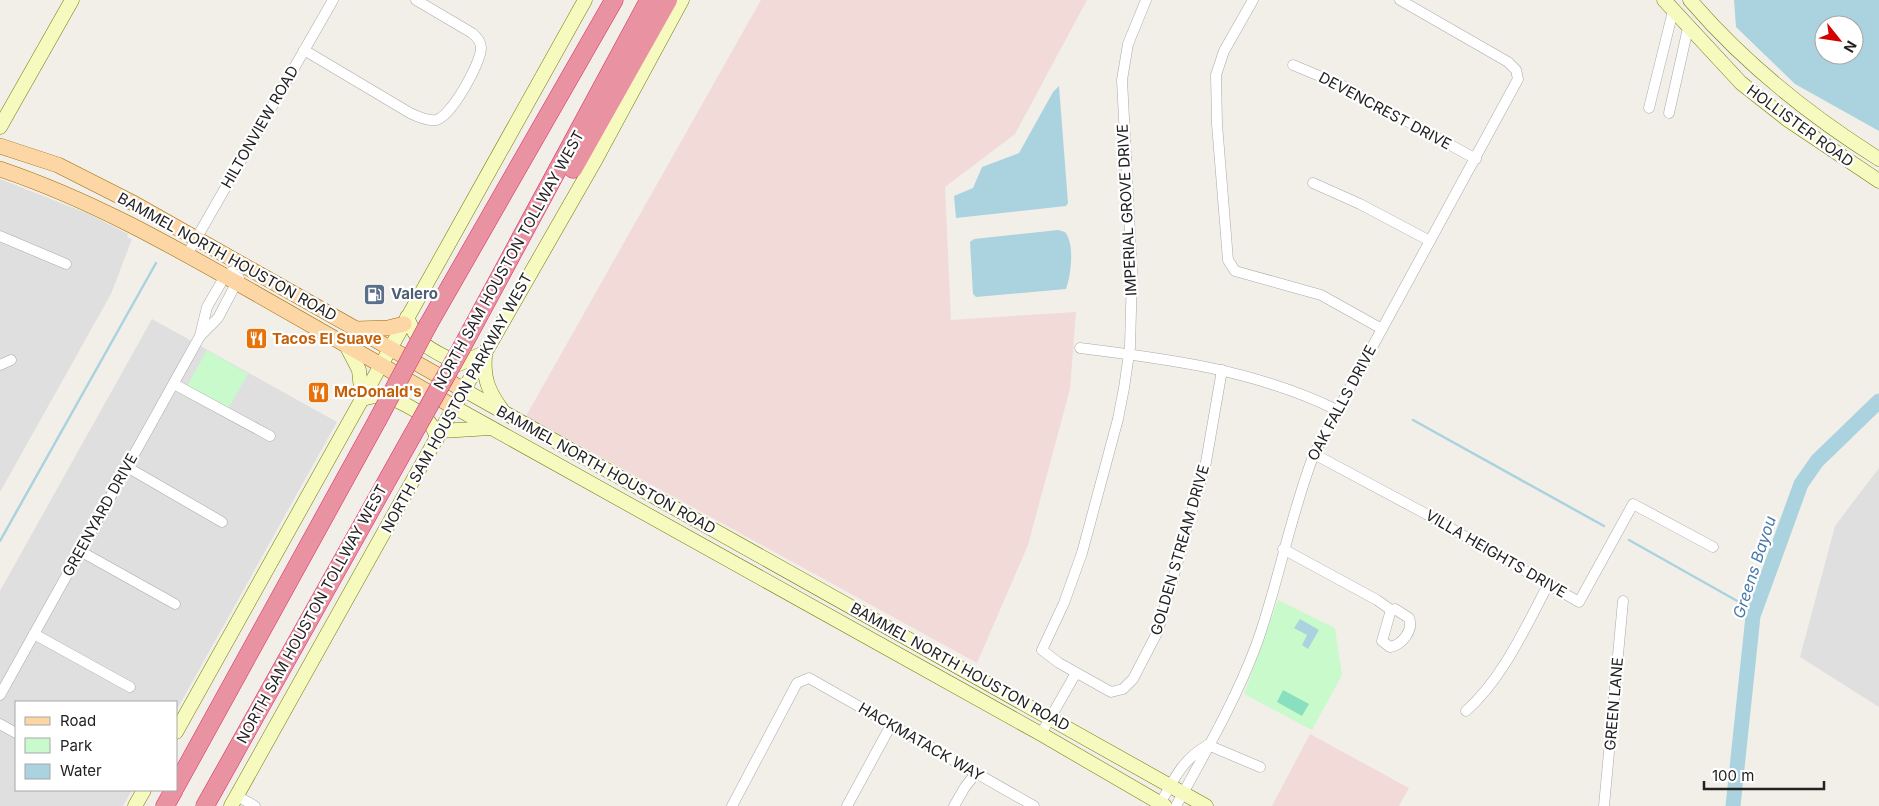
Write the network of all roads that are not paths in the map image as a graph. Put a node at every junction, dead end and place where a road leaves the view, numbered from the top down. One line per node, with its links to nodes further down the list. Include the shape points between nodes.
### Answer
1 (72, 0): 20 (main road)
2 (333, 0): 16 (street, HILTONVIEW ROAD)
3 (416, 0): 16 (street, via 472,32 479,38 481,48 479,60 450,111 437,120 410,113)
4 (585, 0): 36 (main road)
5 (601, 0): 27 (highway)
6 (614, 0): 27 (highway)
7 (649, 0): 35 (highway, NORTH SAM HOUSTON TOLLWAY WEST)
8 (668, 0): 35 (highway, via 561,189)
9 (682, 0): 43 (main road, NORTH SAM HOUSTON PARKWAY WEST, via 596,159)
10 (1146, 0): 44 (street, IMPERIAL GROVE DRIVE, via 1128,44 1122,80 1132,255)
11 (1253, 0): 37 (street, via 1224,51 1216,75 1228,260 1235,271 1320,295)
12 (1404, 1): 22 (street, OAK FALLS DRIVE, via 1508,62 1516,70 1518,79)
13 (1695, 2): 15 (main road); 23 (main road, HOLLISTER ROAD, via 1755,68)
14 (1671, 4): 15 (main road, HOLLISTER ROAD); 18 (street)
15 (1688, 28): 19 (street); 25 (main road, HOLLISTER ROAD, via 1749,89 1788,120)
16 (304, 50): 29 (street, HILTONVIEW ROAD)
17 (1293, 66): 22 (street, DEVENCREST DRIVE, via 1341,85)
18 (1649, 108)
19 (1669, 112)
20 (0, 127)
21 (0, 146): 29 (main road, BAMMEL NORTH HOUSTON ROAD, via 58,165)
22 (1476, 159): 30 (street, OAK FALLS DRIVE)
23 (1879, 159)
24 (0, 169): 31 (main road, BAMMEL NORTH HOUSTON ROAD, via 85,201)
25 (1879, 181)
26 (1313, 183): 30 (street)
27 (495, 208): 87 (highway, bridge)
28 (0, 236): 32 (street)
29 (196, 238): 31 (street, HILTONVIEW ROAD); 33 (main road, BAMMEL NORTH HOUSTON ROAD)
30 (1430, 242): 37 (street, OAK FALLS DRIVE)
31 (188, 253): 34 (main road, BAMMEL NORTH HOUSTON ROAD)
32 (66, 264)
33 (242, 265): 34 (street, GREENYARD DRIVE); 38 (main road, BAMMEL NORTH HOUSTON ROAD)
34 (231, 280): 39 (street, GREENYARD DRIVE, via 218,318); 39 (street, GREENYARD DRIVE, via 207,307); 40 (main road, BAMMEL NORTH HOUSTON ROAD)
35 (481, 313): 96 (highway, NORTH SAM HOUSTON TOLLWAY WEST, bridge)
36 (406, 320): 38 (main road, via 388,328); 41 (main road); 43 (main road, via 423,344 459,364)
37 (1382, 328): 53 (street, OAK FALLS DRIVE)
38 (355, 329): 41 (main road, BAMMEL NORTH HOUSTON ROAD)
39 (200, 336): 49 (street, GREENYARD DRIVE)
40 (346, 345): 47 (main road, BAMMEL NORTH HOUSTON ROAD); 51 (main road, via 359,370)
41 (390, 348): 47 (main road); 50 (main road, BAMMEL NORTH HOUSTON ROAD)
42 (1080, 348): 44 (street)
43 (485, 352): 50 (main road, NORTH SAM HOUSTON PARKWAY WEST); 54 (main road, via 486,383)
44 (1129, 354): 48 (street); 73 (street, IMPERIAL GROVE DRIVE, via 1118,419 1082,553 1067,597)
45 (12, 360): 46 (street)
46 (0, 365)
47 (381, 365): 51 (main road); 52 (main road, BAMMEL NORTH HOUSTON ROAD)
48 (1222, 370): 53 (street, via 1276,384); 74 (street, GOLDEN STREAM DRIVE, via 1206,462 1153,642 1133,679 1123,689 1111,692)
49 (174, 384): 57 (street); 59 (street, GREENYARD DRIVE)
50 (464, 390): 52 (main road, NORTH SAM HOUSTON PARKWAY WEST); 54 (main road, BAMMEL NORTH HOUSTON ROAD)
51 (362, 399): 56 (main road, via 384,394 428,417); 81 (main road)
52 (454, 407): 55 (main road, BAMMEL NORTH HOUSTON ROAD); 56 (main road, NORTH SAM HOUSTON PARKWAY WEST)
53 (1337, 410): 58 (street, OAK FALLS DRIVE)
54 (504, 412): 61 (main road, BAMMEL NORTH HOUSTON ROAD)
55 (492, 428): 56 (main road); 62 (main road, BAMMEL NORTH HOUSTON ROAD)
56 (439, 435): 92 (main road, NORTH SAM HOUSTON PARKWAY WEST)
57 (270, 436)
58 (1314, 454): 64 (street, OAK FALLS DRIVE); 66 (street, VILLA HEIGHTS DRIVE)
59 (127, 467): 60 (street); 65 (street, GREENYARD DRIVE)
60 (222, 522)
61 (708, 527): 62 (main road); 69 (main road, BAMMEL NORTH HOUSTON ROAD)
62 (698, 544): 71 (main road, BAMMEL NORTH HOUSTON ROAD)
63 (1713, 547): 66 (street, VILLA HEIGHTS DRIVE, via 1633,504 1579,602)
64 (1283, 549): 70 (street); 84 (street, OAK FALLS DRIVE, via 1257,643 1230,706)
65 (80, 551): 68 (street); 72 (street, GREENYARD DRIVE)
66 (1548, 585): 77 (street, via 1499,671 1485,692)
67 (1623, 601): 104 (street, GREEN LANE)
68 (175, 604)
69 (847, 604): 71 (main road); 78 (main road, BAMMEL NORTH HOUSTON ROAD)
70 (1390, 610)
71 (837, 620): 83 (main road, BAMMEL NORTH HOUSTON ROAD)
72 (34, 634): 75 (street); 76 (street, GREENYARD DRIVE)
73 (1042, 650): 74 (street, GOLDEN STREAM DRIVE)
74 (1076, 674): 78 (street)
75 (130, 688)
76 (0, 695)
77 (1466, 711)
78 (1050, 718): 83 (street); 88 (main road, BAMMEL NORTH HOUSTON ROAD)
79 (0, 724): 82 (street)
80 (891, 725): 86 (street, HACKMATACK WAY); 98 (street, HACKMATACK WAY, via 809,678 797,683); 99 (street)
81 (178, 728)
82 (15, 732)
83 (1041, 734): 93 (main road, BAMMEL NORTH HOUSTON ROAD)
84 (1208, 745): 85 (street); 88 (street, OAK FALLS DRIVE, via 1193,753); 91 (street, OAK FALLS DRIVE)
85 (1260, 767)
86 (976, 774): 100 (street); 101 (street, HACKMATACK WAY)
87 (178, 782)
88 (1170, 786): 91 (main road, BAMMEL NORTH HOUSTON ROAD); 93 (street, OAK FALLS DRIVE)
89 (143, 791): 94 (main road)
90 (173, 791): 95 (highway)
91 (1183, 793): 102 (street, OAK FALLS DRIVE); 103 (main road, BAMMEL NORTH HOUSTON ROAD)
92 (234, 801): 97 (street)
93 (1162, 805)
94 (135, 806)
95 (165, 806)
96 (205, 806)
97 (256, 806)
98 (732, 806)
99 (847, 806)
100 (954, 806)
101 (1034, 806)
102 (1176, 806)
103 (1206, 806)
104 (1604, 806)

